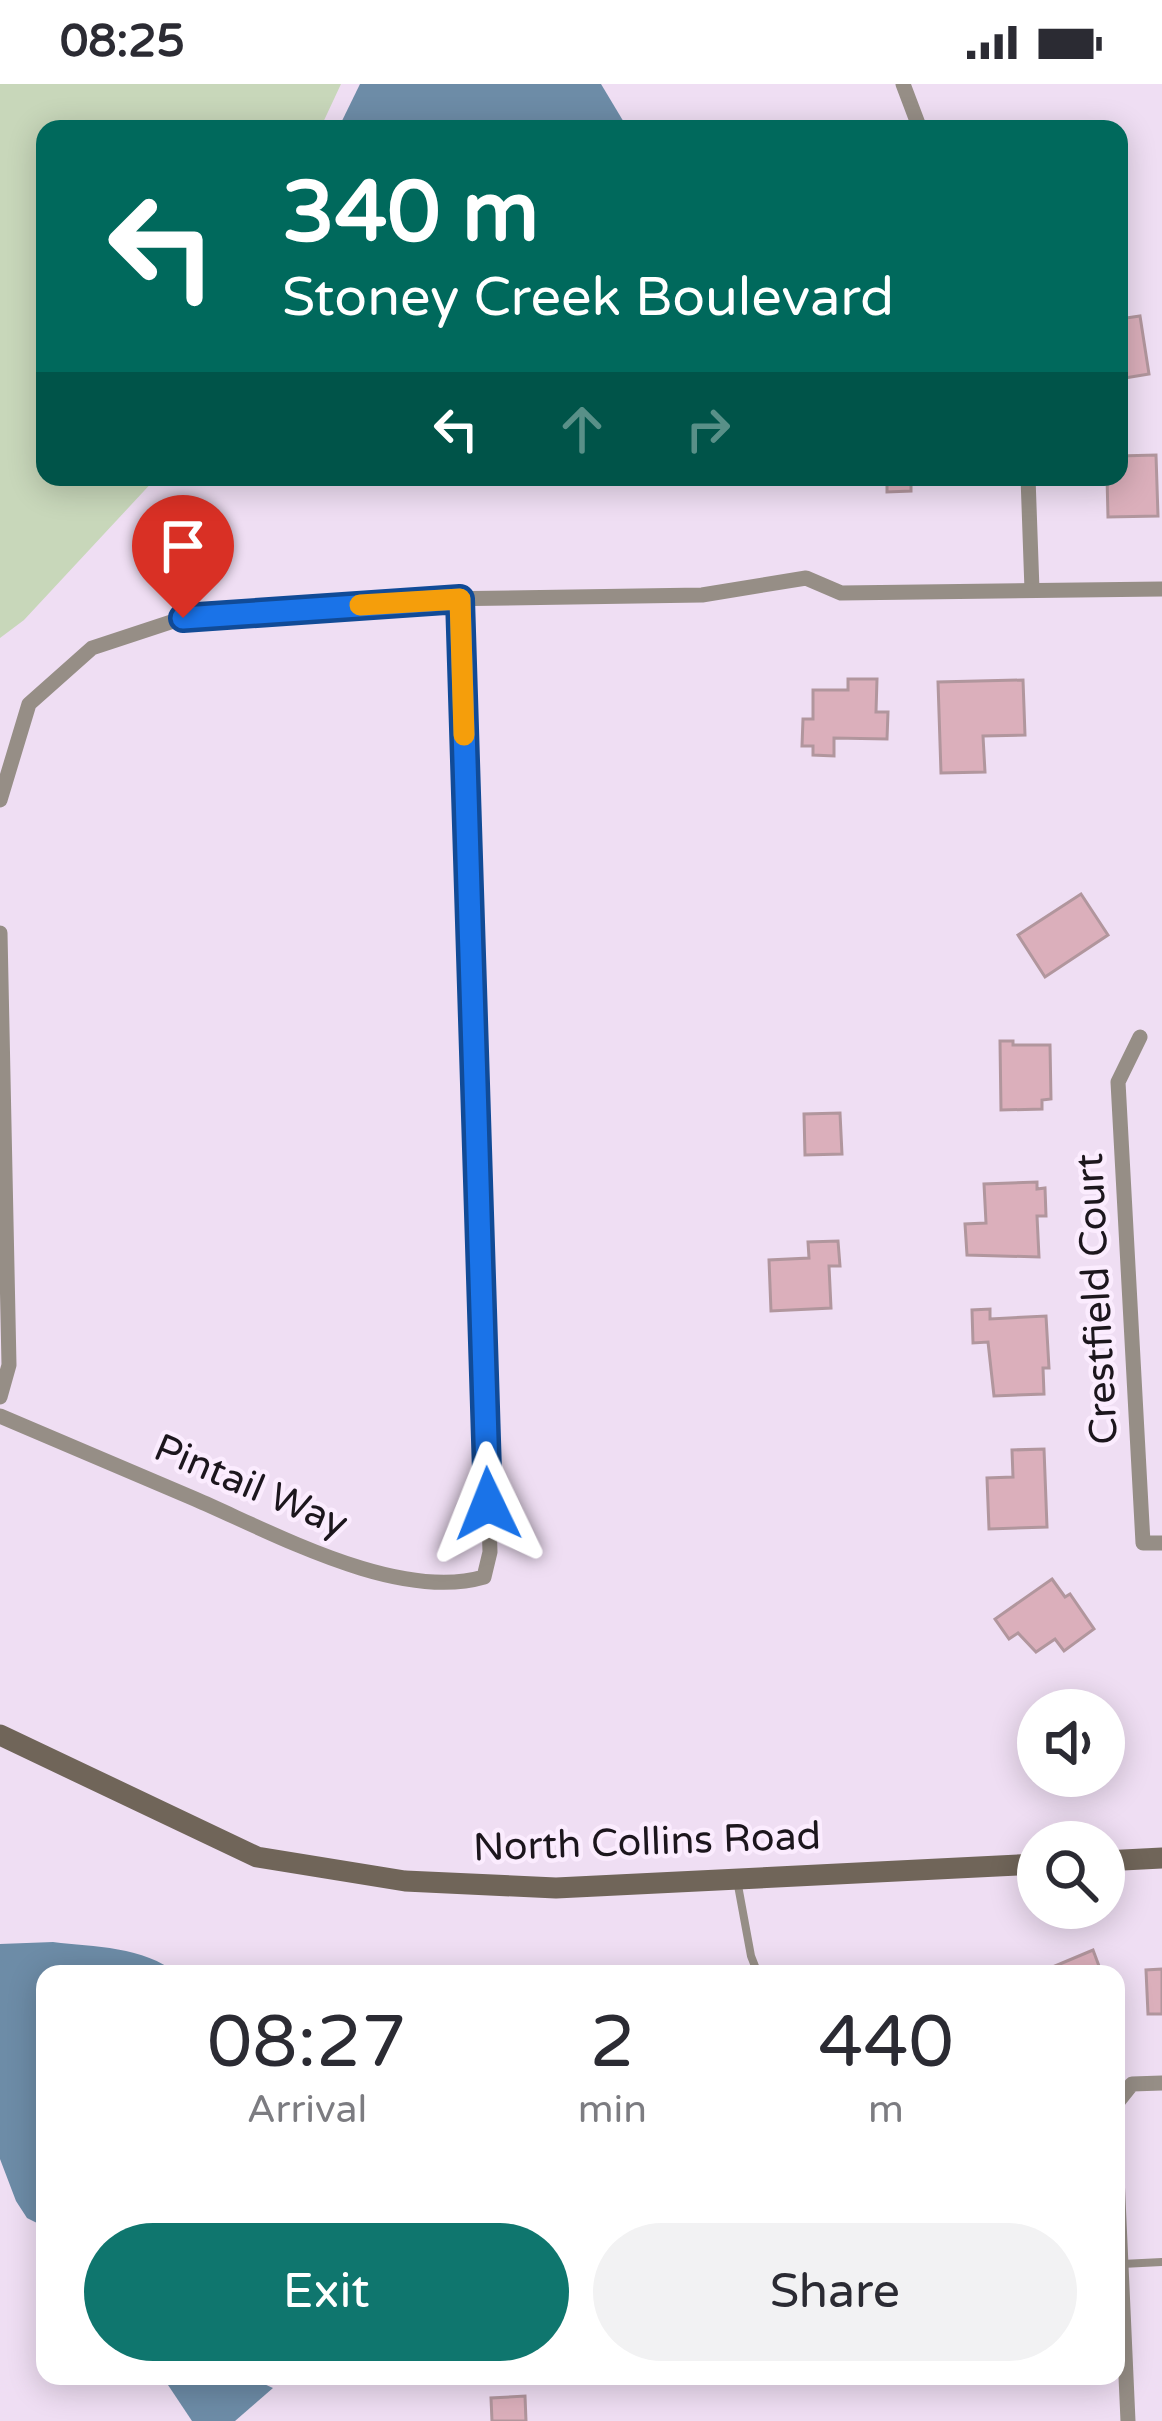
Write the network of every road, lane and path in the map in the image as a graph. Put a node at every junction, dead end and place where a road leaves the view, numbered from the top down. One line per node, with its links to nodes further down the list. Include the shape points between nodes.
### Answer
1 (903, 84): 2 (street)
2 (917, 120)
3 (1028, 486): 5 (street)
4 (1162, 589): 5 (street)
5 (1032, 590): 6 (street, via 841,593 806,578 702,595)
6 (460, 599): 7 (street, via 183,618 92,648 28,704); 11 (street, Pintail Way, via 490,1552 484,1577 406,1577 335,1560)
7 (0, 800)
8 (0, 933): 10 (street, via 9,1342)
9 (1140, 1037): 12 (street, Crestfield Court, via 1118,1082 1143,1544)
10 (0, 1397)
11 (0, 1416)
12 (1162, 1543)
13 (0, 1735): 17 (street, North Collins Road, via 257,1857 405,1881 556,1888)
14 (1162, 1858): 15 (street)
15 (1125, 1860)
16 (1017, 1865): 17 (street, North Collins Road)
17 (737, 1878): 18 (lane)
18 (754, 1965)
19 (1162, 2083): 20 (street)
20 (1125, 2092)
21 (1162, 2263): 22 (lane)
22 (1125, 2264)
23 (1125, 2362): 24 (street)
24 (1128, 2421)

